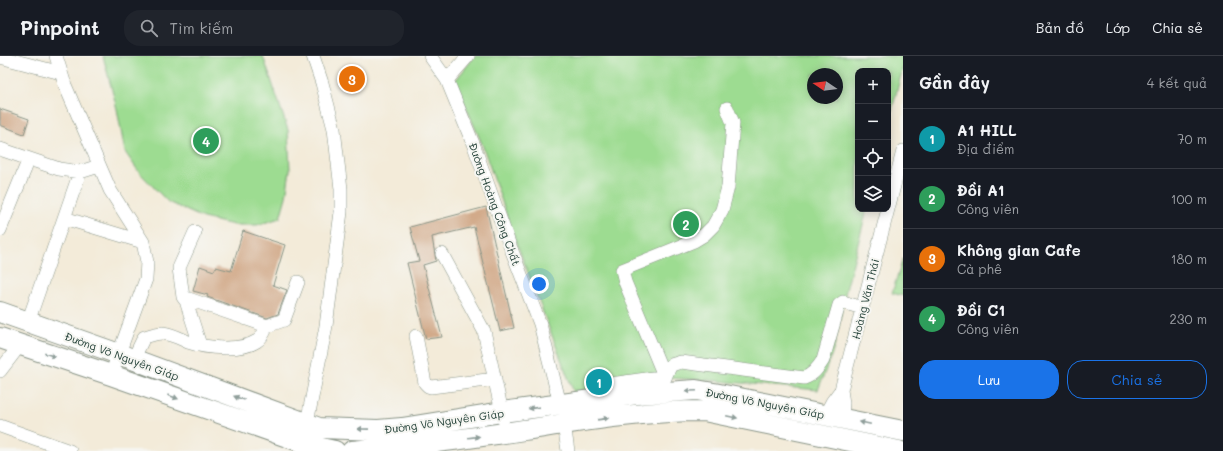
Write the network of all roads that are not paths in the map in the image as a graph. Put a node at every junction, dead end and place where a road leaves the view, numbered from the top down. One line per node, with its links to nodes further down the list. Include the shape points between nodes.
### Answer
1 (56, 56): 6 (street)
2 (313, 56): 42 (street, via 334,129 341,212 326,326)
3 (430, 56): 7 (street, Đường Hoàng Công Chất)
4 (468, 56): 7 (street)
5 (0, 57): 6 (street)
6 (61, 73): 12 (street)
7 (447, 80): 38 (street, Đường Hoàng Công Chất, via 540,324)
8 (727, 108): 34 (street, via 733,123 728,187 722,210 713,226 694,240 622,270)
9 (0, 149): 11 (street)
10 (903, 151): 14 (street, Hoàng Văn Thái)
11 (29, 159): 13 (street, via 59,169); 17 (street)
12 (99, 166): 13 (street); 19 (street, via 110,190)
13 (80, 172): 16 (street)
14 (891, 197)
15 (887, 212): 23 (street, Hoàng Văn Thái)
16 (64, 218): 19 (street); 25 (street)
17 (0, 230)
18 (195, 232): 22 (street, via 179,268)
19 (143, 242): 31 (street, via 148,262 146,278)
20 (442, 254): 35 (street, via 484,331)
21 (298, 282): 26 (street, via 284,320)
22 (183, 297): 26 (street); 30 (street)
23 (862, 308): 34 (street, via 843,302 839,305 823,360 810,376 804,378 681,362 671,365); 41 (street, Hoàng Văn Thái, via 841,390 832,402)
24 (0, 312): 25 (highway, Đường Võ Nguyên Giáp)
25 (28, 322): 29 (highway); 31 (highway, Đường Võ Nguyên Giáp)
26 (267, 326): 30 (street, via 258,341 248,346 216,348)
27 (416, 336): 35 (street, via 425,383 428,386)
28 (0, 338): 29 (highway, Đường Võ Nguyên Giáp)
29 (20, 344): 32 (street); 33 (highway, Đường Võ Nguyên Giáp, one-way to 33)
30 (200, 345): 31 (street, via 187,342 175,335 160,333 144,337)
31 (126, 357): 33 (street); 36 (highway, Đường Võ Nguyên Giáp)
32 (0, 371)
33 (111, 375): 39 (highway, Đường Võ Nguyên Giáp, one-way to 39)
34 (665, 378): 37 (street, via 604,385)
35 (495, 379): 40 (street)
36 (203, 385): 39 (highway); 42 (highway, Đường Võ Nguyên Giáp, one-way to 36)
37 (603, 399): 38 (highway, Đường Võ Nguyên Giáp); 41 (highway, Đường Võ Nguyên Giáp, one-way to 37, via 696,390)
38 (560, 404): 40 (highway, Đường Võ Nguyên Giáp, one-way to 40); 43 (highway)
39 (196, 405): 49 (highway, Đường Võ Nguyên Giáp, via 316,448)
40 (502, 412): 42 (highway, Đường Võ Nguyên Giáp, one-way to 42, via 378,430 319,428); 46 (street)
41 (834, 417): 45 (highway, Đường Võ Nguyên Giáp, one-way to 41); 47 (highway)
42 (307, 423)
43 (564, 424): 46 (highway, Đường Võ Nguyên Giáp); 47 (highway, Đường Võ Nguyên Giáp, one-way to 47, via 649,412 704,411); 51 (street)
44 (0, 426): 48 (street)
45 (903, 431)
46 (503, 433): 50 (highway, Đường Võ Nguyên Giáp, one-way to 46)
47 (829, 444): 52 (highway, Đường Võ Nguyên Giáp)
48 (70, 451)
49 (333, 451)
50 (352, 451)
51 (568, 451)
52 (898, 451)

